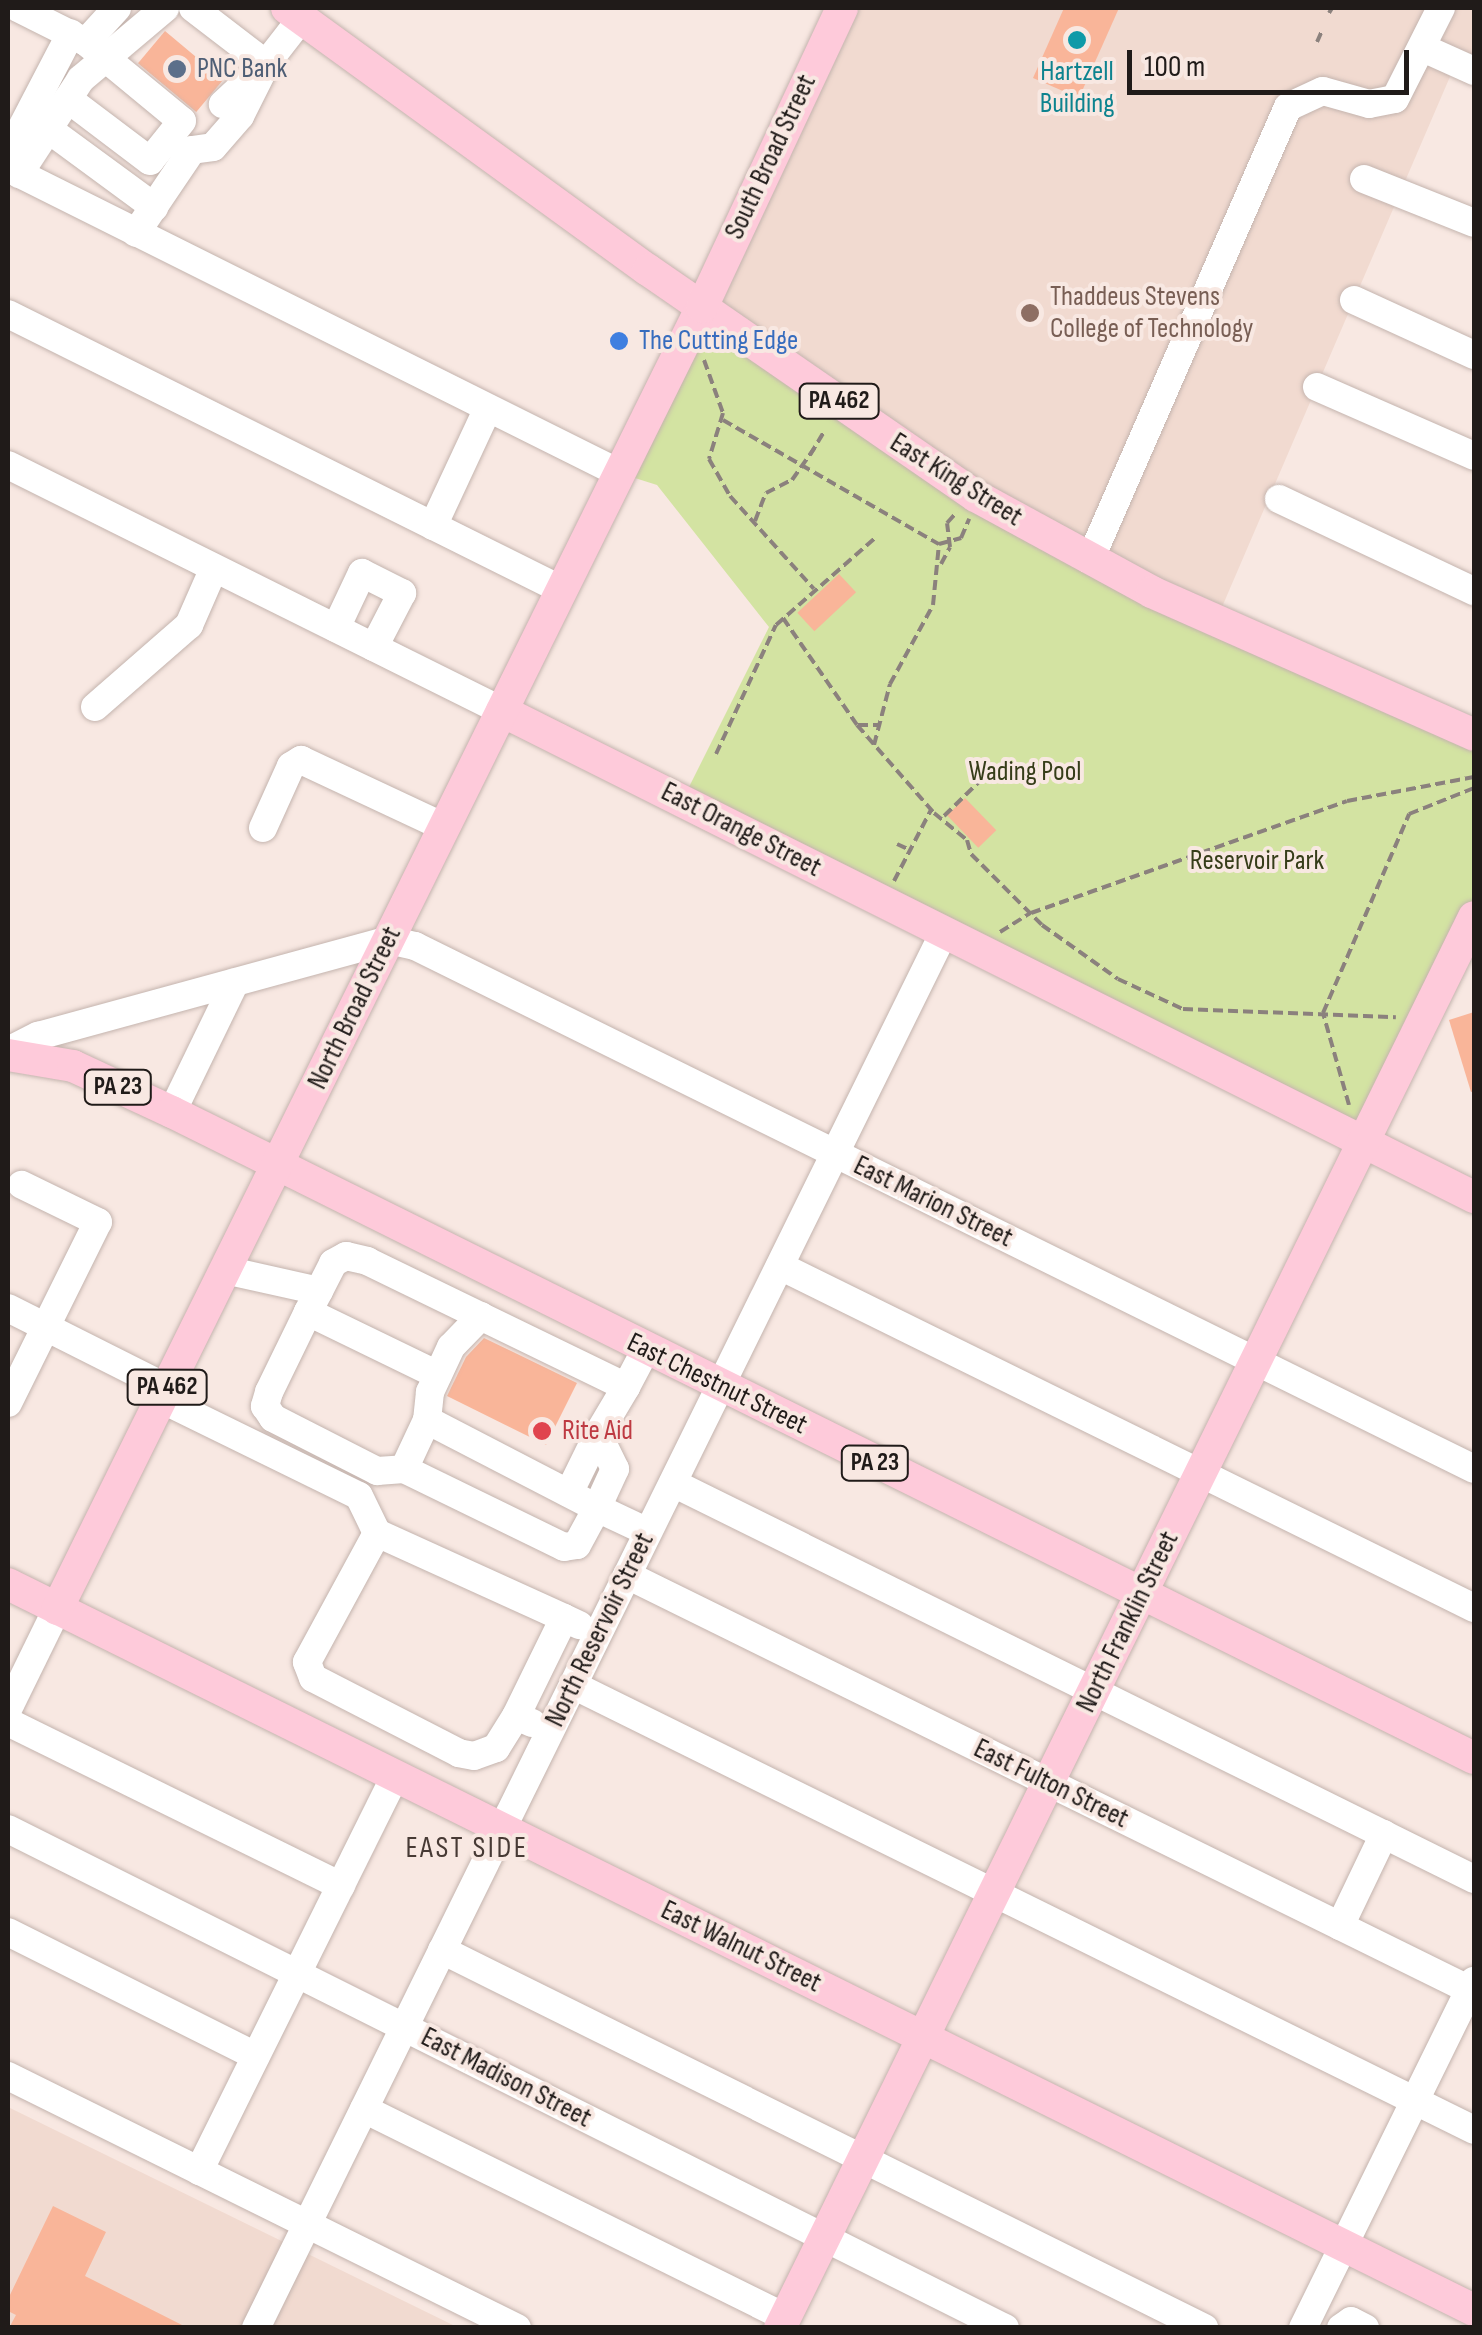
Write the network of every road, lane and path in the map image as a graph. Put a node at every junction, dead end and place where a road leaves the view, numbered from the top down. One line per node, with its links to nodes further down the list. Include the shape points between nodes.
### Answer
1 (14, 8): 7 (street); 11 (street)
2 (116, 8): 11 (street)
3 (165, 8): 11 (street)
4 (193, 8): 13 (street)
5 (842, 8): 24 (main road, South Broad Street)
6 (1441, 8): 12 (street)
7 (8, 14)
8 (307, 16): 13 (street); 24 (main road, East King Street / PA 462)
9 (1322, 31): 10 (path)
10 (1317, 42)
11 (87, 44): 15 (street); 16 (street); 18 (street)
12 (1423, 48): 14 (street); 43 (street, via 1400,95 1368,104 1322,91 1288,107)
13 (266, 64): 16 (street); 16 (street, via 240,116 213,147)
14 (1474, 72)
15 (68, 99): 16 (street, via 150,161); 17 (street)
16 (196, 126): 20 (street)
17 (48, 129): 18 (street); 20 (street)
18 (11, 165): 22 (street)
19 (1364, 179): 21 (street)
20 (154, 206): 22 (street)
21 (1474, 223)
22 (136, 232): 29 (street)
23 (1354, 300): 26 (street)
24 (702, 307): 35 (main road, North Broad Street / PA 462); 36 (main road, East King Street / PA 462)
25 (8, 314): 39 (street)
26 (1474, 355)
27 (704, 360): 30 (path)
28 (1317, 387): 32 (street)
29 (488, 408): 35 (street); 39 (street)
30 (722, 419): 33 (path, via 780,456); 38 (path, via 709,459)
31 (824, 432): 33 (path)
32 (1474, 456)
33 (805, 463): 38 (path, via 792,480 766,493); 42 (path)
34 (8, 465): 45 (street, East Orange Street)
35 (619, 474): 47 (main road, North Broad Street / PA 462)
36 (976, 496): 41 (path, via 964,534); 41 (path, via 946,523); 43 (main road, East King Street / PA 462)
37 (1279, 498): 48 (street)
38 (754, 522): 46 (path)
39 (433, 526): 47 (street)
40 (876, 536): 46 (path)
41 (948, 540): 42 (path); 44 (path)
42 (939, 544): 44 (path)
43 (1090, 560): 56 (main road, East King Street / PA 462)
44 (940, 564): 54 (path, via 934,605 890,684)
45 (214, 568): 50 (street, East Orange Street); 52 (street, via 189,625)
46 (814, 589): 49 (path)
47 (562, 590): 53 (main road, North Broad Street / PA 462)
48 (1474, 591)
49 (783, 618): 55 (path); 58 (path, via 723,727)
50 (336, 628): 51 (street, East Orange Street); 51 (street, via 362,574 402,593)
51 (374, 647): 53 (street, East Orange Street)
52 (95, 708)
53 (502, 711): 64 (main road, North Broad Street / PA 462); 68 (main road, East Orange Street)
54 (878, 724): 55 (path); 57 (path)
55 (857, 725): 57 (path)
56 (1474, 735)
57 (874, 745): 62 (path)
58 (716, 754)
59 (1474, 777): 69 (path, via 1366,795)
60 (983, 778): 63 (path)
61 (1474, 788): 75 (path, via 1410,814)
62 (931, 810): 63 (path); 67 (path)
63 (944, 816): 69 (path)
64 (444, 827): 65 (street, via 301,760 291,766); 73 (main road, North Broad Street / PA 462)
65 (262, 828)
66 (898, 844): 67 (path)
67 (910, 850): 68 (path)
68 (884, 902): 72 (main road, East Orange Street)
69 (1031, 913): 71 (path); 75 (path, via 1118,978 1176,1007)
70 (1474, 917): 80 (main road, North Franklin Street)
71 (1003, 926)
72 (944, 932): 80 (main road, East Orange Street); 81 (street, North Reservoir Street)
73 (388, 940): 74 (street); 81 (street, East Marion Street, via 422,950); 82 (main road, North Broad Street / PA 462)
74 (235, 982): 77 (street, via 38,1036); 79 (street)
75 (1323, 1013): 76 (path); 78 (path)
76 (1392, 1015)
77 (8, 1053): 79 (main road, East Chestnut Street / PA 23, via 73,1066)
78 (1348, 1104)
79 (172, 1112): 82 (main road, East Chestnut Street / PA 23)
80 (1365, 1142): 84 (main road, East Orange Street); 92 (main road, North Franklin Street)
81 (835, 1154): 85 (street, North Reservoir Street); 92 (street, East Marion Street)
82 (277, 1165): 86 (main road, North Broad Street / PA 462); 91 (main road, East Chestnut Street / PA 23)
83 (22, 1185): 90 (street, via 98,1222)
84 (1474, 1196)
85 (780, 1266): 95 (street, North Reservoir Street); 102 (street)
86 (225, 1270): 87 (street); 96 (main road, North Broad Street / PA 462)
87 (313, 1302): 89 (street, via 333,1263 346,1256); 93 (street); 100 (street, via 265,1406 273,1418 377,1471)
88 (8, 1308): 90 (street)
89 (482, 1316): 93 (street); 94 (street)
90 (45, 1327): 96 (street); 97 (street)
91 (646, 1349): 94 (street); 95 (main road, East Chestnut Street / PA 23)
92 (1256, 1362): 101 (street, East Marion Street); 102 (main road, North Franklin Street)
93 (426, 1369): 98 (street)
94 (616, 1382): 99 (street)
95 (720, 1386): 103 (street, North Reservoir Street); 110 (main road, East Chestnut Street / PA 23)
96 (164, 1393): 107 (street, via 359,1496); 112 (main road, North Broad Street / PA 462)
97 (8, 1403)
98 (429, 1415): 100 (street); 104 (street)
99 (598, 1434): 104 (street); 105 (street, via 615,1469)
100 (404, 1469): 105 (street, via 564,1546 576,1545)
101 (1474, 1470)
102 (1201, 1474): 110 (main road, North Franklin Street); 111 (street)
103 (673, 1482): 106 (street, North Reservoir Street); 116 (street)
104 (569, 1493): 105 (street)
105 (597, 1508): 106 (street)
106 (648, 1532): 108 (street, North Reservoir Street)
107 (378, 1533): 113 (street); 121 (street, via 305,1670)
108 (627, 1575): 114 (street, North Reservoir Street); 124 (street, East Fulton Street)
109 (8, 1584): 112 (main road, East Walnut Street)
110 (1142, 1594): 116 (main road, North Franklin Street); 122 (main road, East Chestnut Street / PA 23)
111 (1474, 1608)
112 (58, 1609): 117 (street, North Broad Street); 123 (main road, East Walnut Street)
113 (564, 1618): 114 (street); 118 (street)
114 (598, 1634): 115 (street, North Reservoir Street)
115 (573, 1684): 120 (street, North Reservoir Street); 131 (street)
116 (1094, 1691): 124 (main road, North Franklin Street); 128 (street)
117 (8, 1708)
118 (516, 1716): 120 (street); 121 (street, via 496,1748)
119 (8, 1722): 130 (street)
120 (550, 1732): 127 (street, North Reservoir Street)
121 (459, 1753): 125 (street)
122 (1474, 1758)
123 (395, 1776): 125 (main road, East Walnut Street); 130 (street)
124 (1048, 1782): 131 (main road, North Franklin Street); 132 (street, East Fulton Street)
125 (437, 1797): 127 (main road, East Walnut Street)
126 (8, 1829): 135 (street, East Madison Street)
127 (502, 1829): 134 (street, North Reservoir Street); 138 (main road, East Walnut Street)
128 (1384, 1834): 129 (street); 132 (street)
129 (1474, 1879)
130 (340, 1886): 135 (street)
131 (995, 1891): 138 (main road, North Franklin Street); 141 (street)
132 (1340, 1926): 136 (street, East Fulton Street)
133 (8, 1932): 139 (street)
134 (442, 1950): 137 (street, North Reservoir Street); 144 (street)
135 (297, 1974): 137 (street, East Madison Street); 139 (street)
136 (1473, 1988): 141 (street)
137 (404, 2027): 142 (street, North Reservoir Street); 147 (street, East Madison Street)
138 (923, 2037): 144 (main road, North Franklin Street); 148 (main road, East Walnut Street)
139 (256, 2056): 145 (street)
140 (8, 2076): 145 (street)
141 (1416, 2100): 143 (street); 148 (street)
142 (364, 2110): 146 (street, North Reservoir Street); 150 (street)
143 (1474, 2130)
144 (863, 2158): 147 (main road, North Franklin Street); 154 (street)
145 (200, 2171): 146 (street)
146 (308, 2224): 151 (street, North Reservoir Street); 152 (street)
147 (824, 2238): 150 (main road, North Franklin Street); 153 (street, East Madison Street)
148 (1344, 2246): 149 (main road, East Walnut Street); 155 (street)
149 (1474, 2310)
150 (783, 2322)
151 (256, 2328)
152 (517, 2328)
153 (1004, 2328)
154 (1204, 2328)
155 (1303, 2328)
156 (1341, 2328): 157 (street, via 1352,2320)
157 (1365, 2328)

